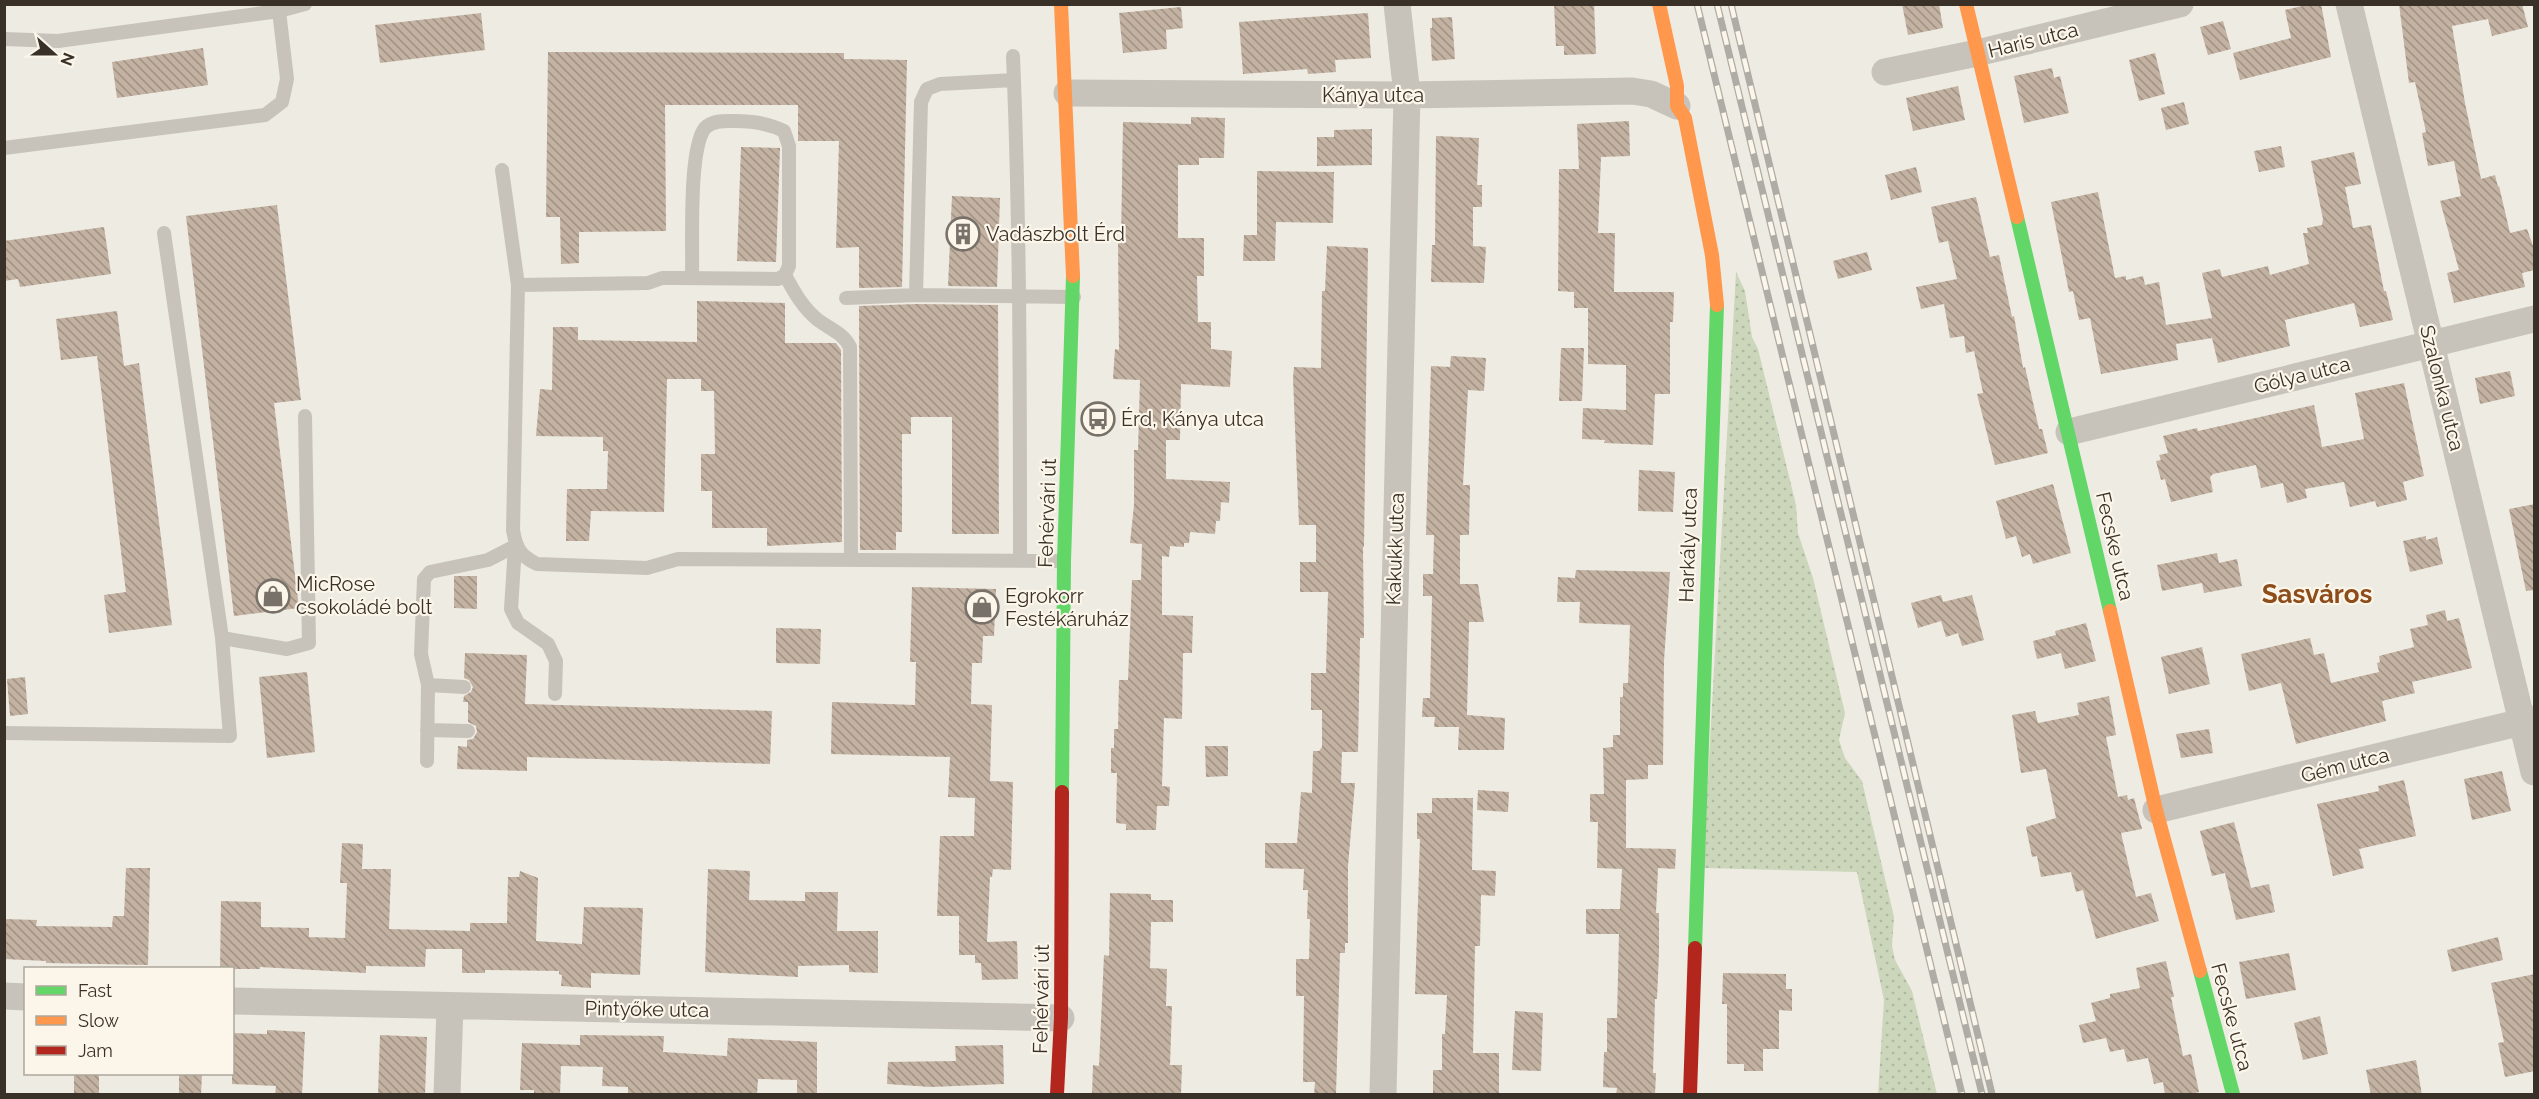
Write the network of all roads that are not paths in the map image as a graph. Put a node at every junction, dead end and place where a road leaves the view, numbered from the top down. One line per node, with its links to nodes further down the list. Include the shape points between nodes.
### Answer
1 (305, 4): 8 (lane)
2 (1061, 4): 14 (street, Fehérvári út)
3 (1397, 4): 15 (street, Kakukk utca)
4 (1659, 4): 16 (street, Harkály utca, via 1677,86)
5 (1966, 4): 10 (street, Fecske utca)
6 (2180, 4): 10 (street, Haris utca)
7 (2349, 4): 28 (street, Szalonka utca)
8 (279, 11): 9 (lane, via 58,41); 17 (lane, via 286,79 282,102 265,115)
9 (4, 39)
10 (1977, 53): 12 (street, Haris utca); 30 (street, Fecske utca)
11 (1013, 56): 13 (lane)
12 (1885, 72)
13 (1014, 80): 23 (lane, via 940,84 927,89 921,102); 24 (lane)
14 (1066, 93): 15 (street, Kánya utca); 25 (street, Fehérvári út)
15 (1407, 95): 16 (street, Kánya utca, via 1632,91 1651,94); 53 (street, Kakukk utca)
16 (1677, 106): 54 (street, Harkály utca, via 1685,118 1717,291)
17 (4, 148)
18 (502, 171): 22 (lane)
19 (164, 234): 35 (lane)
20 (784, 275): 21 (lane, via 778,279); 21 (lane, via 789,266 789,146 784,131 752,121 716,121 697,143); 32 (lane, via 799,302 846,338 850,347)
21 (692, 278): 22 (lane, via 662,278 648,283)
22 (518, 285): 31 (lane, via 513,530)
23 (916, 295): 24 (lane); 26 (lane)
24 (1019, 297): 25 (lane); 33 (lane)
25 (1074, 297): 34 (street, Fehérvári út)
26 (846, 298)
27 (2535, 319): 28 (street, Gólya utca)
28 (2431, 344): 30 (street, Gólya utca); 39 (street, Szalonka utca)
29 (305, 416): 35 (lane, via 309,643 287,648)
30 (2069, 432): 45 (street, Fecske utca)
31 (516, 546): 32 (lane, via 523,557 537,564 647,568 678,559); 36 (lane, via 488,560 430,572 424,579 421,654); 38 (lane, via 511,609 518,623 548,644 556,661)
32 (851, 560): 33 (lane)
33 (1020, 561): 34 (lane)
34 (1064, 561): 50 (street, Fehérvári út)
35 (222, 638): 42 (lane, via 230,736)
36 (428, 685): 37 (lane); 40 (lane)
37 (464, 687)
38 (555, 694)
39 (2529, 721): 44 (street, Szalonka utca); 45 (street, Gém utca)
40 (427, 730): 41 (lane); 43 (lane)
41 (468, 731)
42 (4, 733)
43 (427, 761)
44 (2535, 772)
45 (2156, 810): 55 (street, Fecske utca)
46 (4, 996): 47 (street)
47 (24, 997)
48 (234, 1001): 49 (street, Pintyőke utca)
49 (450, 1006): 50 (street, Pintyőke utca); 51 (street)
50 (1061, 1018): 52 (street, Fehérvári út)
51 (447, 1095)
52 (1057, 1095)
53 (1383, 1095)
54 (1690, 1095)
55 (2233, 1095)

